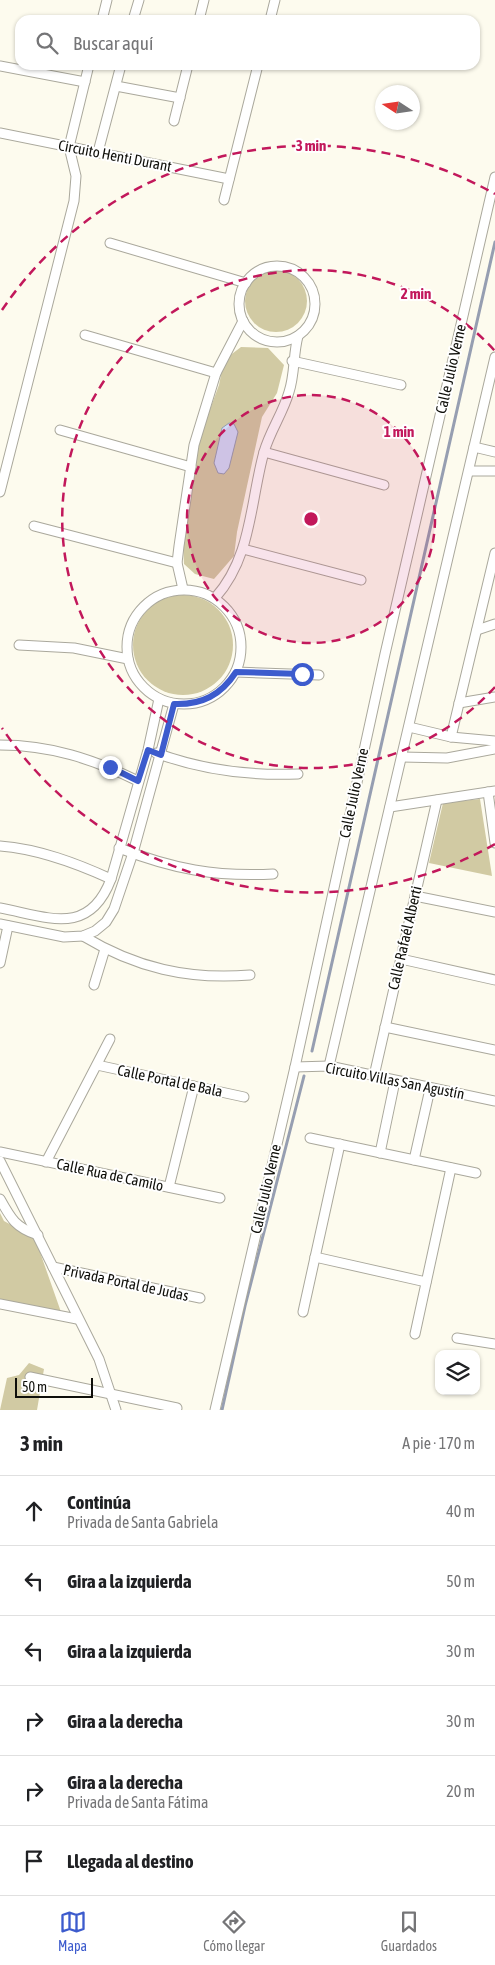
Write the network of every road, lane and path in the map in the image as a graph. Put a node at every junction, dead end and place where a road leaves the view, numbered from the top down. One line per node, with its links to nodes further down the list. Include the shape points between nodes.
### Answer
1 (107, 0): 5 (street)
2 (139, 0): 6 (street)
3 (204, 0): 7 (street)
4 (275, 0): 8 (street)
5 (103, 15)
6 (134, 15)
7 (200, 15)
8 (271, 15)
9 (0, 66): 10 (street)
10 (15, 69)
11 (21, 70): 16 (street)
12 (88, 70): 16 (street)
13 (120, 70): 17 (street)
14 (187, 70): 18 (street)
15 (257, 70): 24 (street)
16 (85, 82): 21 (street)
17 (116, 86): 18 (street); 22 (street)
18 (180, 98): 19 (street)
19 (174, 121)
20 (0, 133): 21 (street, Circuito Henti Durant)
21 (69, 147): 22 (street, Circuito Henti Durant); 44 (street, via 76,176 74,201)
22 (98, 152): 24 (street, Circuito Henti Durant)
23 (495, 177): 97 (street, Calle Julio Verne, via 387,645)
24 (229, 179): 25 (street)
25 (224, 200)
26 (110, 243): 27 (street)
27 (246, 283): 28 (street, via 239,302); 30 (street, via 254,274 277,266 294,271 308,282 314,293 313,317)
28 (243, 321): 30 (street, via 250,332 261,339 286,342); 33 (street)
29 (85, 335): 33 (street)
30 (298, 336): 32 (street)
31 (495, 357): 34 (street)
32 (292, 360): 35 (street); 38 (street, via 290,390)
33 (216, 373): 40 (street)
34 (492, 382): 37 (street)
35 (401, 385)
36 (60, 430): 40 (street)
37 (474, 447): 39 (street); 41 (street)
38 (264, 452): 43 (street); 46 (street)
39 (495, 452)
40 (190, 466): 48 (street)
41 (469, 471): 42 (street); 62 (street)
42 (495, 471)
43 (384, 485)
44 (0, 492)
45 (34, 526): 48 (street)
46 (243, 549): 49 (street); 51 (street, via 236,570)
47 (495, 553): 53 (street)
48 (177, 564): 50 (street)
49 (361, 580)
50 (183, 589): 51 (street, via 200,591); 55 (street, via 166,592 139,611 127,642)
51 (215, 598): 56 (street, via 226,607 240,631 241,658)
52 (495, 624): 53 (street)
53 (477, 630): 60 (street)
54 (19, 645): 55 (street, via 74,648)
55 (128, 659): 59 (street, via 139,682)
56 (236, 672): 57 (street); 61 (street, via 217,694 204,701)
57 (319, 675)
58 (495, 697): 60 (street)
59 (159, 699): 61 (street); 67 (street)
60 (459, 703): 63 (street)
61 (174, 704): 68 (street)
62 (409, 727): 63 (street); 69 (street)
63 (452, 737): 64 (street)
64 (495, 741)
65 (0, 745): 71 (street, via 50,749 80,756)
66 (495, 749): 69 (street, via 448,758)
67 (148, 750): 68 (street); 71 (street)
68 (161, 755): 70 (street, via 195,766 241,774); 78 (street)
69 (402, 757): 74 (street)
70 (298, 774)
71 (138, 781): 77 (street)
72 (492, 791): 73 (street); 75 (street)
73 (436, 800): 74 (street); 81 (street, Calle Rafaél Alberti)
74 (390, 807): 96 (street)
75 (495, 843)
76 (0, 846): 80 (street, via 50,855)
77 (120, 848): 78 (street); 80 (street)
78 (133, 854): 79 (street, via 201,873); 85 (street, via 114,909 106,922)
79 (272, 874)
80 (111, 879): 82 (street, via 101,902 82,916 58,920)
81 (415, 896): 83 (street); 87 (street, Calle Rafaél Alberti)
82 (0, 908)
83 (495, 912)
84 (4, 925): 85 (street, via 64,937); 88 (street)
85 (82, 936): 86 (street)
86 (104, 949): 89 (street, via 175,974); 91 (street)
87 (400, 959): 90 (street); 92 (street, Calle Rafaél Alberti)
88 (0, 963)
89 (250, 975)
90 (495, 980)
91 (94, 985)
92 (385, 1027): 94 (street); 98 (street, Calle Rafaél Alberti)
93 (110, 1039): 95 (street)
94 (495, 1050)
95 (97, 1065): 100 (street, Calle Portal de Bala); 110 (street)
96 (329, 1066): 97 (street, Circuito Villas San Agustín); 98 (street, Circuito Villas San Agustín)
97 (295, 1067): 131 (street, Calle Julio Verne)
98 (374, 1076): 99 (street, Circuito Villas San Agustín)
99 (395, 1081): 101 (street, Circuito Villas San Agustín); 107 (street)
100 (194, 1086): 102 (street, Calle Portal de Bala); 113 (street)
101 (430, 1089): 103 (street, Circuito Villas San Agustín); 108 (street)
102 (244, 1097)
103 (495, 1102)
104 (310, 1138): 105 (street)
105 (340, 1144): 107 (street); 117 (street)
106 (0, 1152): 110 (street, Calle Rua de Camilo)
107 (380, 1153): 108 (street)
108 (414, 1160): 111 (street)
109 (0, 1161): 116 (street)
110 (46, 1162): 113 (street, Calle Rua de Camilo)
111 (451, 1168): 112 (street); 119 (street)
112 (476, 1173)
113 (169, 1187): 114 (street, Calle Rua de Camilo)
114 (220, 1198)
115 (0, 1200): 116 (street, via 12,1221)
116 (38, 1235): 118 (street)
117 (315, 1256): 119 (street); 122 (street)
118 (52, 1268): 120 (street, Privada Portal de Judas); 123 (street)
119 (426, 1282): 124 (street)
120 (200, 1298)
121 (0, 1304): 123 (street)
122 (302, 1312)
123 (78, 1319): 128 (street, via 99,1359)
124 (415, 1334)
125 (457, 1338): 126 (street)
126 (495, 1344)
127 (30, 1377): 128 (street)
128 (113, 1396): 129 (street); 130 (street)
129 (177, 1408)
130 (116, 1410)
131 (215, 1410)

